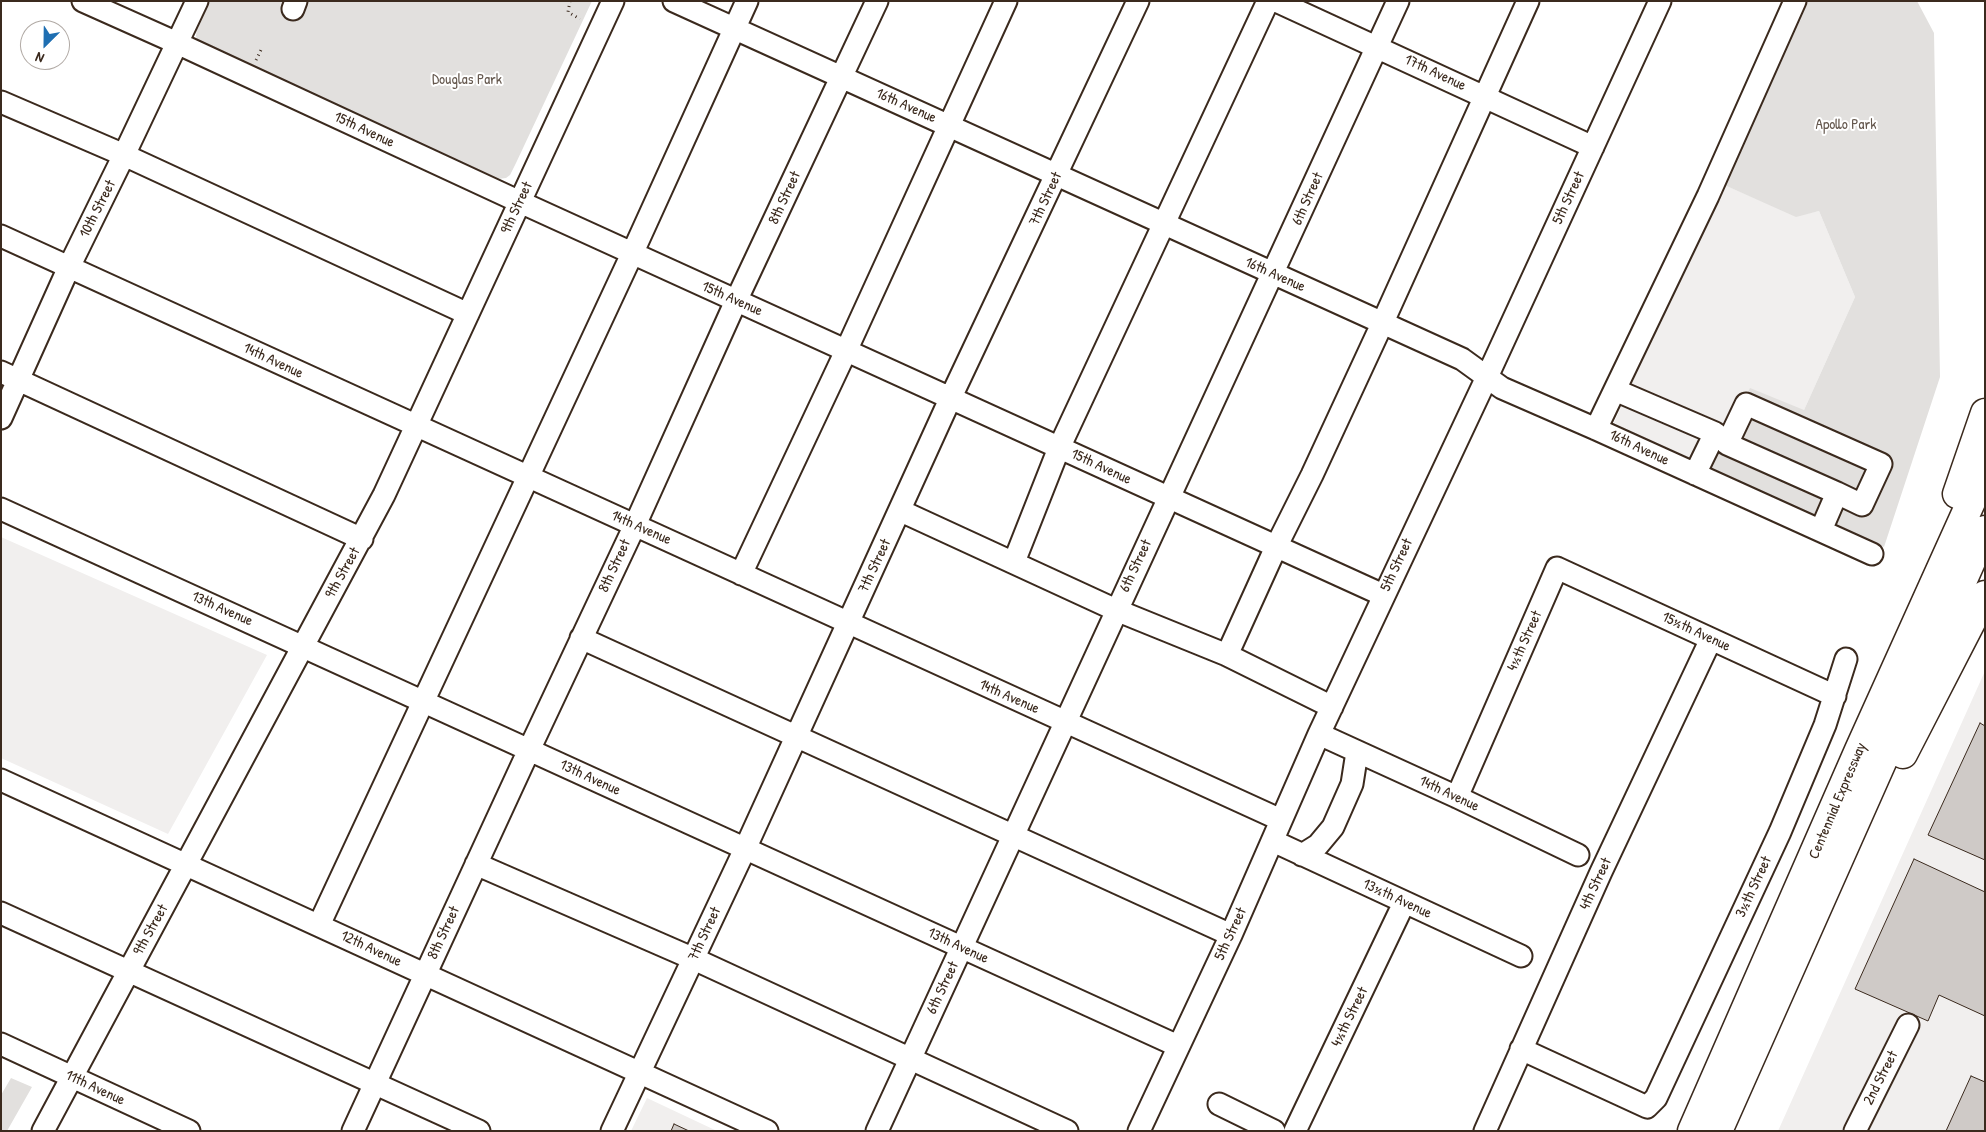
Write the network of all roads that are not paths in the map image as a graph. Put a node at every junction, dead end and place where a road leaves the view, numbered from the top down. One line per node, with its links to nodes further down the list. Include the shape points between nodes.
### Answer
1 (83, 1): 16 (street, 15th Avenue)
2 (197, 1): 16 (street, 10th Street)
3 (613, 1): 25 (street, 9th Street)
4 (674, 1): 15 (street, 16th Avenue)
5 (747, 1): 15 (street)
6 (877, 1): 18 (street, 8th Street)
7 (1006, 1): 21 (street)
8 (1138, 1): 24 (street, 7th Street)
9 (1268, 1): 26 (street)
10 (1276, 1): 17 (street, 17th Avenue)
11 (1398, 1): 17 (street, 6th Street)
12 (1528, 1): 19 (street)
13 (1660, 1): 22 (street, 5th Street)
14 (1795, 1): 37 (street, via 1708,196)
15 (734, 29): 18 (street, 16th Avenue); 28 (street)
16 (177, 43): 23 (street, 10th Street); 25 (street, 15th Avenue)
17 (1377, 46): 19 (street, 17th Avenue); 30 (street, 6th Street)
18 (842, 77): 21 (street, 16th Avenue); 31 (street, 8th Street)
19 (1484, 96): 22 (street, 17th Avenue); 33 (street)
20 (1, 102): 23 (street)
21 (949, 126): 24 (street, 16th Avenue); 34 (street)
22 (1593, 147): 36 (street, 5th Street)
23 (124, 156): 29 (street, 10th Street); 32 (street)
24 (1058, 175): 26 (street, 16th Avenue); 38 (street, 7th Street)
25 (520, 202): 28 (street, 15th Avenue); 32 (street, 9th Street)
26 (1164, 225): 30 (street, 16th Avenue); 43 (street)
27 (1, 236): 29 (street, 14th Avenue)
28 (632, 254): 31 (street, 15th Avenue); 46 (street)
29 (69, 267): 35 (street, 10th Street); 41 (street, 14th Avenue)
30 (1273, 274): 33 (street, 16th Avenue); 48 (street, 6th Street)
31 (736, 300): 34 (street, 15th Avenue); 51 (street, 8th Street)
32 (468, 314): 41 (street, 9th Street)
33 (1382, 324): 36 (street, 16th Avenue, via 1462,359); 55 (street)
34 (846, 351): 38 (street, 15th Avenue); 59 (street)
35 (10, 376): 40 (street, 10th Street); 54 (street)
36 (1487, 377): 42 (street, 16th Avenue, via 1502,388); 60 (street, 5th Street)
37 (1615, 390): 42 (street); 45 (street, via 1714,433)
38 (951, 398): 43 (street, 15th Avenue); 50 (street, 7th Street)
39 (1985, 413): 69 (highway)
40 (1, 418)
41 (416, 427): 46 (street, 14th Avenue); 54 (street, 9th Street)
42 (1596, 428): 45 (street, 16th Avenue)
43 (1059, 448): 48 (street, 15th Avenue); 57 (street)
44 (1985, 471): 69 (highway, Centennial Expressway)
45 (1695, 474): 52 (street, 16th Avenue)
46 (528, 478): 51 (street, 14th Avenue); 71 (street)
47 (1837, 493): 47 (street, via 1727,444 1746,404 1881,464 1862,504); 52 (street)
48 (1168, 498): 55 (street, 15th Avenue); 62 (street, 6th Street)
49 (1, 509): 66 (street, 13th Avenue)
50 (901, 511): 57 (street); 63 (street, 7th Street)
51 (635, 525): 59 (street, 14th Avenue); 64 (street, 8th Street)
52 (1820, 530): 56 (street, 16th Avenue)
53 (1985, 530): 88 (highway, Centennial Expressway)
54 (362, 539): 66 (street, 9th Street)
55 (1276, 547): 60 (street, 15th Avenue); 67 (street)
56 (1872, 554)
57 (1014, 562): 62 (street)
58 (1557, 568): 65 (street, 15½th Avenue); 79 (street, 4½th Street)
59 (741, 574): 63 (street, 14th Avenue)
60 (1383, 595): 72 (street, 5th Street)
61 (1985, 595): 88 (highway, via 1898,764)
62 (1116, 610): 67 (street); 73 (street, 6th Street)
63 (848, 624): 73 (street, 14th Avenue); 75 (street, 7th Street)
64 (582, 638): 75 (street); 76 (street, 8th Street)
65 (1711, 639): 70 (street, 15½th Avenue); 101 (street, 4th Street)
66 (303, 646): 71 (street, 13th Avenue); 87 (street, 9th Street)
67 (1227, 655): 72 (street)
68 (1846, 659): 70 (street, 3½th Street)
69 (1896, 669): 119 (highway, Centennial Expressway)
70 (1835, 696): 101 (street, 3½th Street, via 1776,841 1656,1098 1647,1107)
71 (424, 701): 76 (street, 13th Avenue); 91 (street)
72 (1332, 707): 74 (street, 5th Street)
73 (1065, 722): 80 (street, 14th Avenue); 81 (street, 6th Street)
74 (1319, 734): 77 (street, 14th Avenue); 80 (street, 5th Street)
75 (796, 736): 81 (street); 83 (street, 7th Street)
76 (529, 750): 83 (street, 13th Avenue); 86 (street, 8th Street)
77 (1357, 752): 79 (street, 14th Avenue); 84 (street, via 1352,784 1333,827 1318,845)
78 (1, 780): 87 (street, 12th Avenue)
79 (1457, 797): 85 (street, 14th Avenue)
80 (1281, 820): 82 (street, 5th Street)
81 (1014, 835): 92 (street); 93 (street, 6th Street)
82 (1273, 841): 84 (street, 13½th Avenue); 92 (street, 5th Street)
83 (745, 849): 93 (street, 13th Avenue); 95 (street, 7th Street)
84 (1302, 855): 89 (street, 13½th Avenue)
85 (1578, 855)
86 (476, 864): 95 (street); 97 (street, 8th Street)
87 (186, 865): 91 (street, 12th Avenue); 96 (street, 9th Street)
88 (1827, 885): 120 (highway, Centennial Expressway)
89 (1404, 903): 94 (street, 13½th Avenue); 117 (street, 4½th Street)
90 (1, 912): 96 (street)
91 (319, 925): 97 (street, 12th Avenue)
92 (1231, 935): 100 (street, 5th Street)
93 (962, 947): 100 (street, 13th Avenue); 102 (street, 6th Street)
94 (1521, 956)
95 (694, 959): 102 (street); 103 (street, 7th Street)
96 (129, 970): 104 (street, 9th Street); 105 (street)
97 (425, 974): 103 (street, 12th Avenue); 105 (street, 8th Street)
98 (1908, 1025): 121 (street, 2nd Street)
99 (1, 1044): 104 (street, 11th Avenue)
100 (1178, 1046): 115 (street, 5th Street)
101 (1521, 1049): 118 (street, 4th Street)
102 (910, 1058): 113 (street, 6th Street); 114 (street)
103 (639, 1073): 111 (street, 7th Street); 112 (street, 12th Avenue)
104 (72, 1077): 107 (street, 9th Street); 108 (street, 11th Avenue)
105 (376, 1084): 109 (street, 8th Street); 110 (street)
106 (1219, 1104): 116 (street)
107 (43, 1131)
108 (188, 1131)
109 (353, 1131)
110 (479, 1131)
111 (612, 1131)
112 (767, 1131)
113 (877, 1131)
114 (1067, 1131)
115 (1139, 1131)
116 (1274, 1131)
117 (1295, 1131)
118 (1485, 1131)
119 (1692, 1131)
120 (1718, 1131)
121 (1855, 1131)

